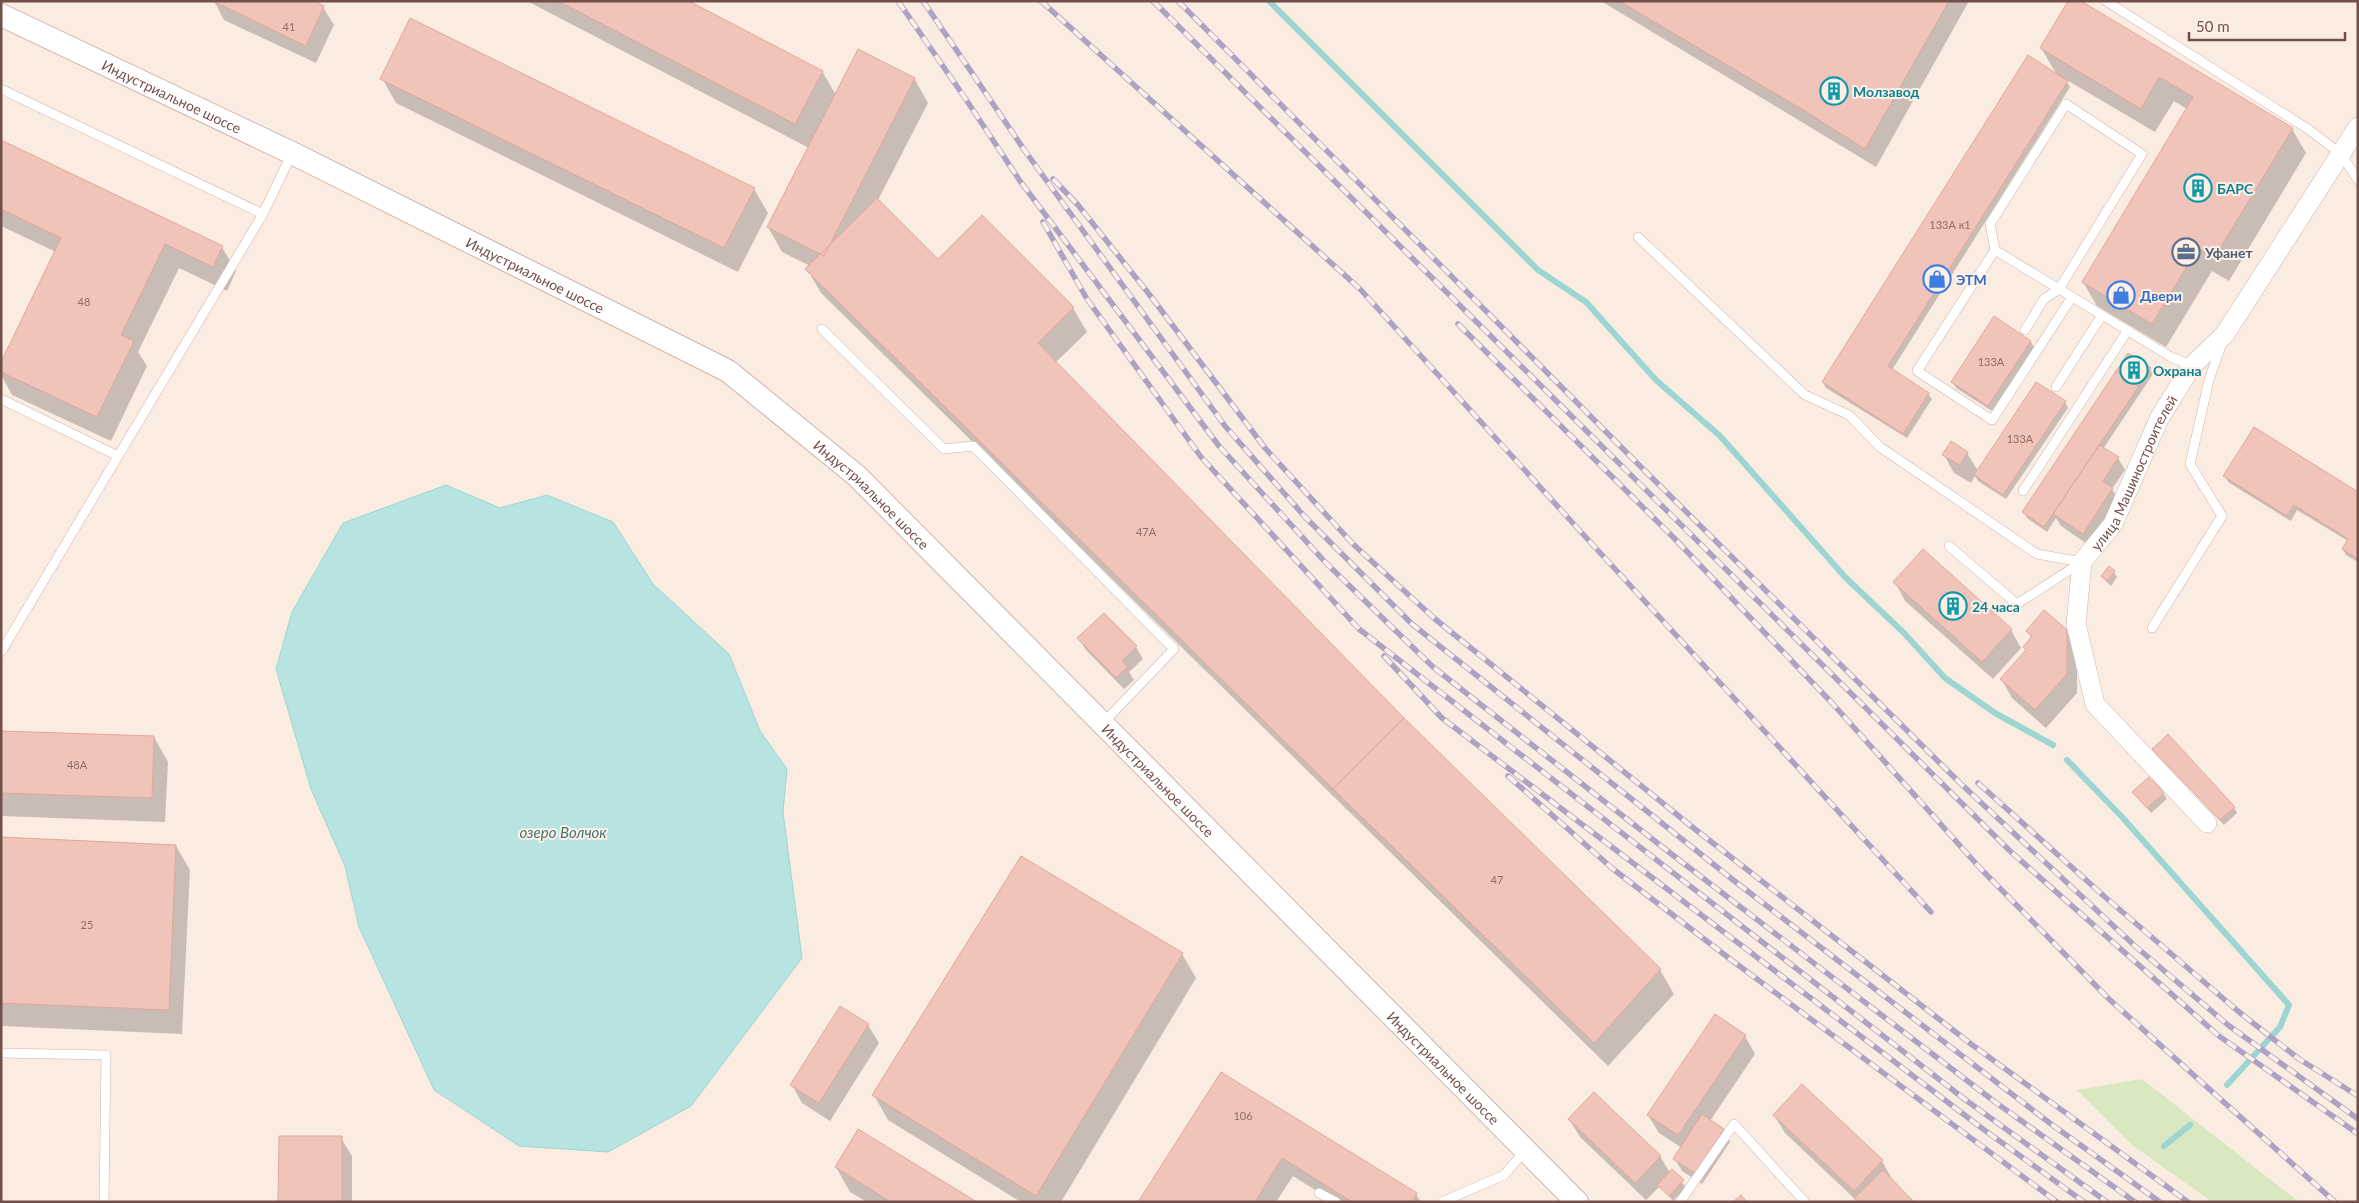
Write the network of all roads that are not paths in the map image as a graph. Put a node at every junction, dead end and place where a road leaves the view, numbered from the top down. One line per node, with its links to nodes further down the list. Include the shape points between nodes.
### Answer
1 (2106, 1): 6 (lane)
2 (1, 15): 5 (street, Индустриальное шоссе)
3 (1, 89): 8 (lane)
4 (2358, 128): 6 (street, улица Машиностроителей)
5 (292, 153): 8 (lane); 27 (street, Индустриальное шоссе, via 728,371 857,476)
6 (2341, 154): 7 (lane); 17 (street, улица Машиностроителей)
7 (2358, 180)
8 (263, 214): 21 (lane)
9 (1638, 237): 24 (lane, via 1805,396 1849,415 1880,447 2037,554)
10 (1994, 250): 11 (lane); 11 (lane, via 1990,224 2066,104 2142,154); 12 (lane, via 1917,371 1992,420)
11 (2059, 289): 12 (lane); 15 (lane, via 2044,299)
12 (2072, 297): 13 (lane)
13 (2102, 315): 16 (lane); 19 (lane)
14 (822, 329): 27 (lane, via 944,449 974,446 1174,649)
15 (2024, 330)
16 (2128, 330): 18 (lane, via 2176,360); 22 (lane)
17 (2225, 334): 18 (street, улица Машиностроителей); 25 (lane, via 2209,380 2190,464 2222,516)
18 (2192, 366): 24 (street, улица Машиностроителей, via 2159,419 2113,524)
19 (2056, 387)
20 (1, 399): 21 (lane)
21 (118, 456): 26 (lane)
22 (2023, 491)
23 (1950, 546): 24 (lane, via 2016,604)
24 (2082, 562): 28 (street, улица Машиностроителей, via 2076,624 2095,704)
25 (2152, 628)
26 (1, 652)
27 (1103, 724): 30 (street, Индустриальное шоссе)
28 (2207, 823)
29 (1, 1053): 32 (lane, via 106,1055)
30 (1526, 1150): 34 (lane, via 1504,1175); 35 (street, Индустриальное шоссе)
31 (1318, 1193): 33 (lane)
32 (104, 1202)
33 (1336, 1202)
34 (1442, 1202)
35 (1578, 1202)
36 (1680, 1202): 37 (lane, via 1734,1124)
37 (1805, 1202)

